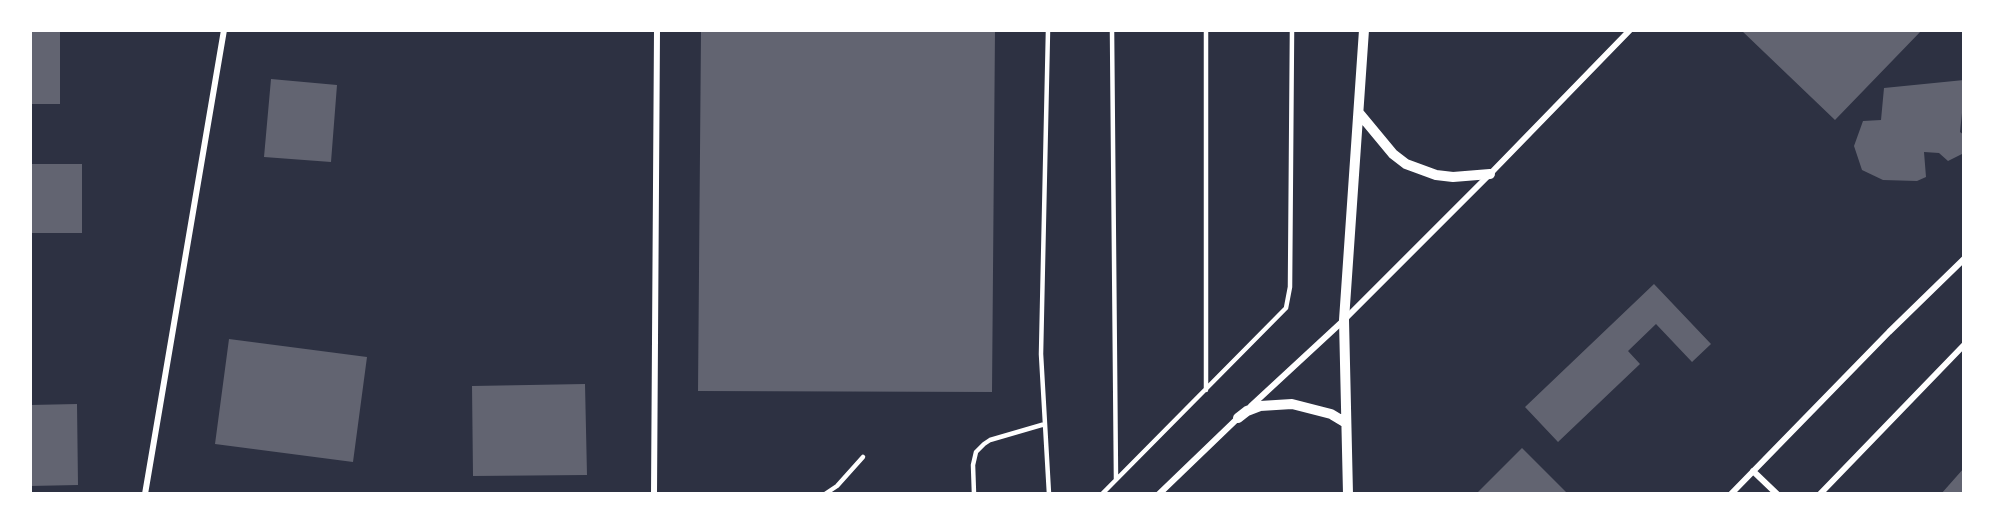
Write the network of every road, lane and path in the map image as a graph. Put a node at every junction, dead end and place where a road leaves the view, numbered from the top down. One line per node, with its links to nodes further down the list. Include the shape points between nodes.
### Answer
1 (224, 30): 21 (street)
2 (657, 30): 22 (street)
3 (1048, 30): 17 (lane, via 1041,354)
4 (1112, 30): 20 (lane)
5 (1206, 30): 14 (lane)
6 (1292, 30): 14 (lane, via 1289,298 1282,314)
7 (1364, 30): 9 (street)
8 (1630, 30): 10 (street)
9 (1359, 113): 10 (street, via 1406,164 1436,175); 12 (street)
10 (1490, 174): 12 (street)
11 (1964, 259): 19 (street)
12 (1344, 320): 15 (street); 16 (street)
13 (1964, 345): 31 (street)
14 (1206, 390): 20 (lane)
15 (1238, 418): 16 (street, via 1260,406 1292,404 1331,414); 27 (street)
16 (1346, 423): 28 (street)
17 (1045, 424): 24 (lane, via 984,444 976,452 973,465); 25 (lane)
18 (863, 457): 23 (lane)
19 (1753, 471): 29 (street); 30 (street)
20 (1116, 480): 26 (lane)
21 (145, 494)
22 (654, 494)
23 (825, 494)
24 (974, 494)
25 (1049, 494)
26 (1102, 494)
27 (1159, 494)
28 (1348, 494)
29 (1731, 494)
30 (1777, 494)
31 (1820, 494)

